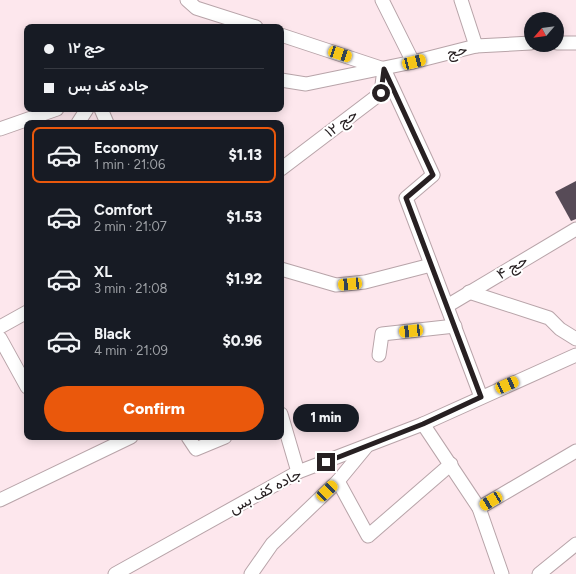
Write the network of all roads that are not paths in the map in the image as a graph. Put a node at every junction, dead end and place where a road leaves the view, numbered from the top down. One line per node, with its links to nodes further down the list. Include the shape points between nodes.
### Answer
1 (187, 0): 4 (street, via 196,8)
2 (382, 0): 10 (street)
3 (461, 0): 9 (street)
4 (247, 24)
5 (284, 36): 11 (street)
6 (524, 43): 9 (street, حج)
7 (564, 43): 8 (street)
8 (576, 43)
9 (476, 46): 10 (street, حج)
10 (414, 62): 11 (street, حج)
11 (384, 69): 12 (street, حج, via 306,84); 17 (street, حج ۱۲, via 381,93); 19 (street, via 433,175 406,198)
12 (284, 80)
13 (48, 112): 14 (street)
14 (26, 120)
15 (24, 121): 16 (street)
16 (0, 129)
17 (284, 167)
18 (576, 229): 21 (street, حج ۴)
19 (432, 265): 20 (street, via 365,282 336,285); 22 (street)
20 (284, 270)
21 (469, 292): 22 (street, حج ۴); 27 (street, via 550,318 560,330)
22 (447, 306): 24 (street)
23 (24, 314): 25 (street)
24 (455, 326): 28 (street, via 382,334); 31 (street)
25 (0, 327)
26 (0, 338): 30 (street)
27 (576, 339)
28 (380, 355)
29 (576, 355): 31 (street, جاده کف بس)
30 (24, 382)
31 (481, 397): 33 (street, جاده کف بس)
32 (284, 424): 40 (street)
33 (423, 424): 37 (street, جاده کف بس); 39 (street)
34 (125, 440): 42 (street)
35 (190, 440): 36 (street, via 196,449)
36 (218, 440)
37 (368, 446): 40 (street, جاده کف بس); 41 (street)
38 (576, 451): 43 (street)
39 (451, 464): 41 (street, via 368,536); 43 (street)
40 (298, 472): 45 (street, جاده کف بس)
41 (338, 481): 46 (street, via 272,544)
42 (0, 500)
43 (479, 508): 47 (street)
44 (576, 544): 48 (street)
45 (115, 574)
46 (251, 574)
47 (502, 574)
48 (539, 574)

